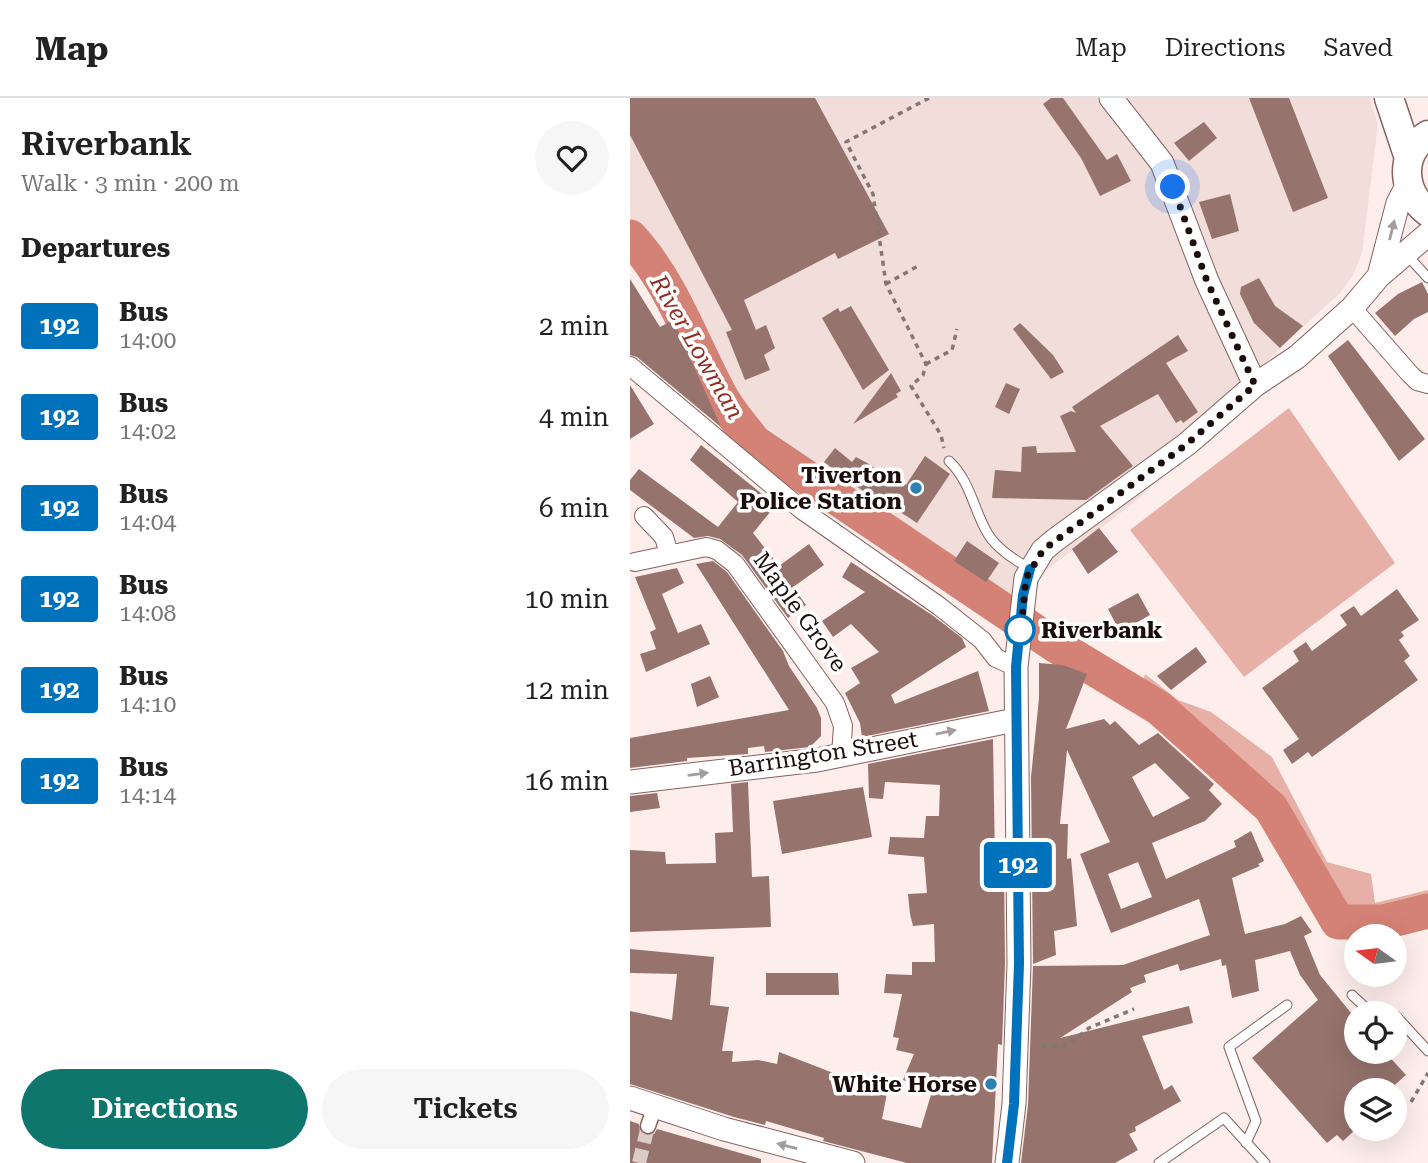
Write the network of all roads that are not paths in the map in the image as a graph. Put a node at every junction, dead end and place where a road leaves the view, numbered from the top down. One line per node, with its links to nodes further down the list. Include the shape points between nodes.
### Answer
1 (1111, 98): 13 (street, via 1162,163 1207,281)
2 (1389, 98): 4 (main road)
3 (1428, 135): 4 (main road, via 1415,146)
4 (1408, 171): 5 (main road, via 1418,204); 8 (street, one-way to 4)
5 (1428, 212)
6 (1428, 234): 7 (street)
7 (1405, 253): 8 (street); 9 (lane)
8 (1378, 276): 10 (street)
9 (1428, 278)
10 (1352, 308): 12 (street, via 1409,373); 13 (street, via 1297,358)
11 (630, 366): 19 (street, via 802,510 939,606 996,657)
12 (1428, 384)
13 (1255, 385): 18 (street, via 1187,444 1055,540)
14 (949, 461): 18 (lane, via 971,491 988,535)
15 (644, 516): 16 (street, via 664,537)
16 (669, 554): 17 (street, Maple Grove); 21 (street, Maple Grove, via 706,547 735,564 835,703 843,726)
17 (635, 562)
18 (1030, 569): 19 (street)
19 (1016, 667): 20 (street)
20 (1015, 720): 21 (street, Barrington Street, one-way to 20); 31 (street, via 1019,964)
21 (841, 755): 22 (street, Barrington Street, one-way to 21)
22 (630, 782)
23 (1352, 995): 24 (lane)
24 (1358, 1001)
25 (1287, 1004): 29 (lane, via 1229,1048 1256,1121)
26 (1407, 1028): 27 (lane)
27 (1428, 1051)
28 (630, 1098): 30 (street, one-way to 28, via 652,1116)
29 (1246, 1143): 32 (lane, via 1224,1118); 33 (lane)
30 (853, 1163)
31 (1007, 1163)
32 (1159, 1163)
33 (1265, 1163)

